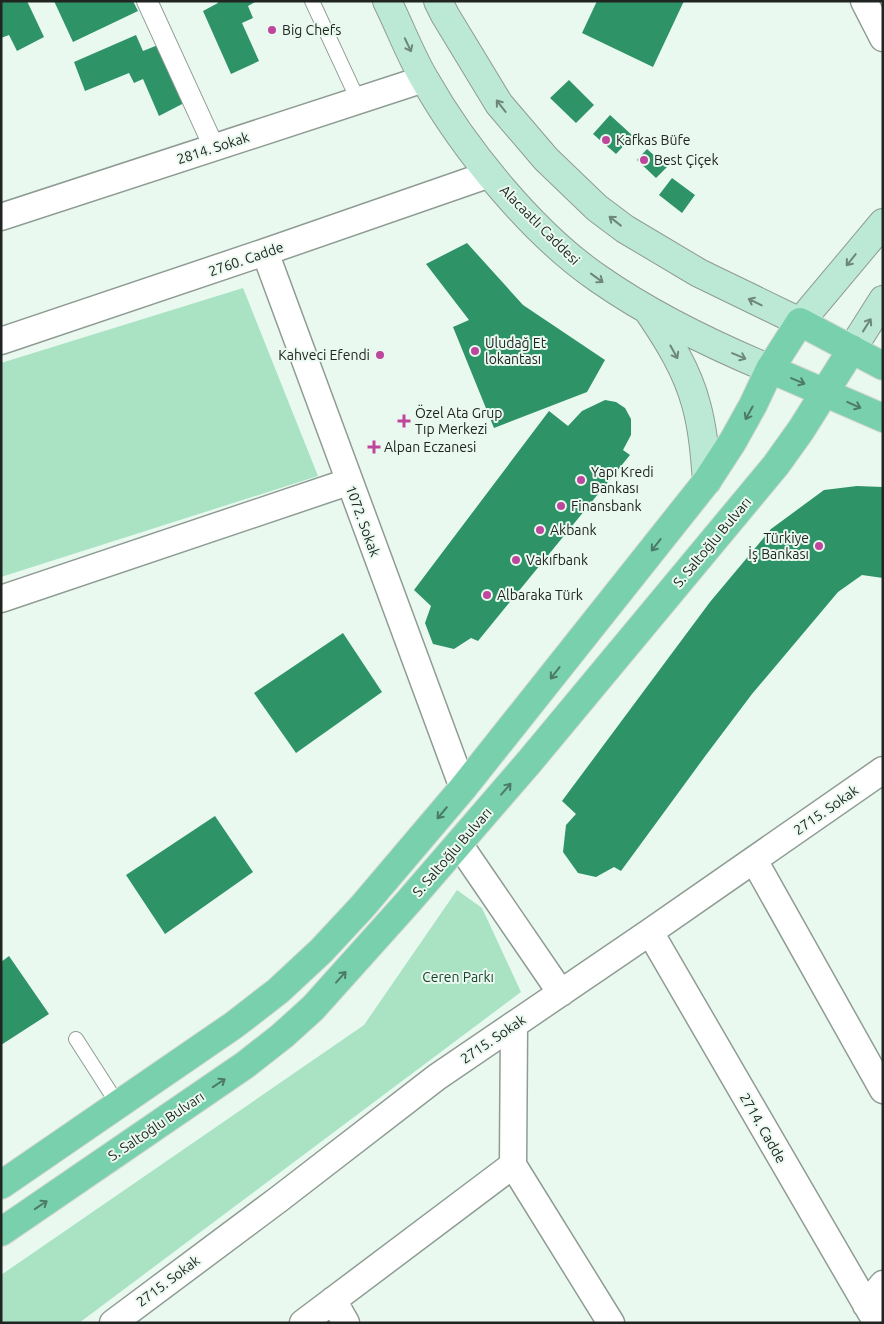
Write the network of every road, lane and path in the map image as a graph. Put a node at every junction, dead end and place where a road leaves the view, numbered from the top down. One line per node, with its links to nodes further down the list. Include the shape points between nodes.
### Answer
1 (147, 1): 9 (street)
2 (312, 1): 8 (lane)
3 (387, 1): 7 (main road, Alacaatlı Caddesi, one-way to 7)
4 (438, 1): 16 (main road, one-way to 4, via 699,273 598,208 546,159 499,104)
5 (864, 1): 6 (street)
6 (883, 38)
7 (424, 79): 8 (street, 2814. Sokak); 10 (main road, Alacaatlı Caddesi, via 450,122)
8 (358, 100): 9 (street, 2814. Sokak)
9 (214, 147): 11 (street, 2814. Sokak)
10 (490, 174): 13 (street, 2760. Cadde); 15 (main road, Alacaatlı Caddesi, one-way to 15, via 554,243 597,279)
11 (1, 217)
12 (883, 223): 16 (main road, one-way to 16)
13 (265, 252): 17 (street, 2760. Cadde); 24 (street, 1072. Sokak)
14 (883, 300): 18 (main road, one-way to 14)
15 (648, 310): 20 (main road, Alacaatlı Caddesi, one-way to 20, via 703,340); 23 (main road, one-way to 23, via 690,383 700,421)
16 (800, 322): 18 (main road); 20 (main road)
17 (1, 341)
18 (852, 349): 19 (main road); 21 (main road, S. Saltoğlu Bulvarı)
19 (883, 366)
20 (770, 369): 21 (main road, one-way to 21); 23 (main road, one-way to 23, via 743,423)
21 (825, 393): 22 (main road, one-way to 22); 28 (main road, S. Saltoğlu Bulvarı, one-way to 21, via 776,465)
22 (883, 418)
23 (707, 481): 27 (main road, one-way to 27)
24 (348, 482): 25 (street); 27 (street, 1072. Sokak)
25 (1, 599)
26 (883, 770): 29 (street, 2715. Sokak)
27 (463, 788): 35 (main road, one-way to 35, via 362,907 278,991)
28 (459, 844): 31 (street); 38 (main road, S. Saltoğlu Bulvarı, one-way to 28, via 245,1065 282,1036 313,1008)
29 (754, 860): 30 (street, 2715. Sokak); 34 (street)
30 (650, 932): 31 (street, 2715. Sokak); 41 (street, 2714. Cadde)
31 (561, 993): 32 (street, 2715. Sokak)
32 (514, 1025): 36 (street); 42 (street, 2715. Sokak, via 438,1077)
33 (76, 1039): 35 (lane)
34 (883, 1090)
35 (119, 1106): 37 (main road)
36 (513, 1165): 40 (street); 45 (street)
37 (1, 1185)
38 (1, 1232)
39 (883, 1284): 41 (street)
40 (333, 1300): 43 (street); 44 (street)
41 (872, 1314)
42 (113, 1323)
43 (303, 1323)
44 (346, 1323)
45 (611, 1323)

